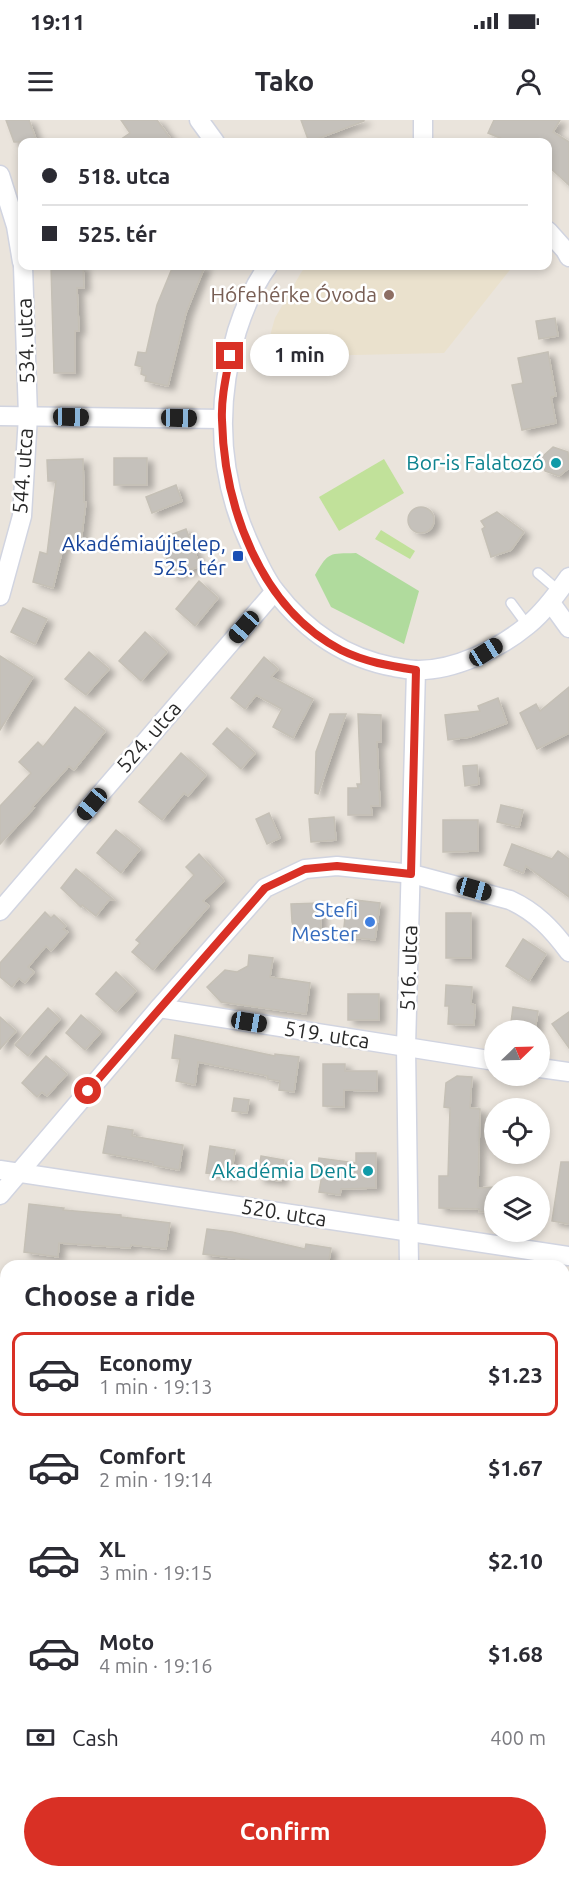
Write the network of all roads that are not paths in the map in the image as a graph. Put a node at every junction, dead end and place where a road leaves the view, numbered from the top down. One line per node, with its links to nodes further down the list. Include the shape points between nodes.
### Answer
1 (199, 120): 3 (street)
2 (423, 120): 4 (street)
3 (212, 138)
4 (423, 138)
5 (0, 175): 6 (street, 534. utca)
6 (8, 226): 8 (street, 534. utca)
7 (552, 235): 9 (street)
8 (18, 251)
9 (568, 251)
10 (23, 270): 13 (street, 534. utca)
11 (264, 270): 14 (street, via 242,316 230,356)
12 (0, 416): 13 (street)
13 (28, 416): 14 (street); 18 (street, 544. utca, via 22,516)
14 (222, 419): 17 (street, via 231,493 241,527)
15 (538, 573): 16 (lane)
16 (560, 590): 20 (street); 21 (street)
17 (275, 591): 22 (street, via 309,628 340,650 372,663); 24 (street, 524. utca)
18 (0, 596)
19 (511, 603): 20 (lane)
20 (528, 626): 22 (street, via 486,652 450,666)
21 (569, 628)
22 (416, 670): 23 (street, 516. utca)
23 (411, 874): 25 (street, via 510,900 550,927); 26 (street, via 337,866 305,869 265,888); 27 (street, 516. utca)
24 (0, 911)
25 (569, 952)
26 (159, 1008): 27 (street, 519. utca); 31 (street)
27 (406, 1047): 28 (street, 519. utca); 33 (street, 516. utca)
28 (484, 1059)
29 (550, 1069): 30 (street)
30 (569, 1072)
31 (9, 1172): 32 (street); 33 (street, 520. utca)
32 (0, 1195)
33 (409, 1232): 34 (street, 520. utca); 35 (street, 516. utca)
34 (569, 1256)
35 (409, 1260)

